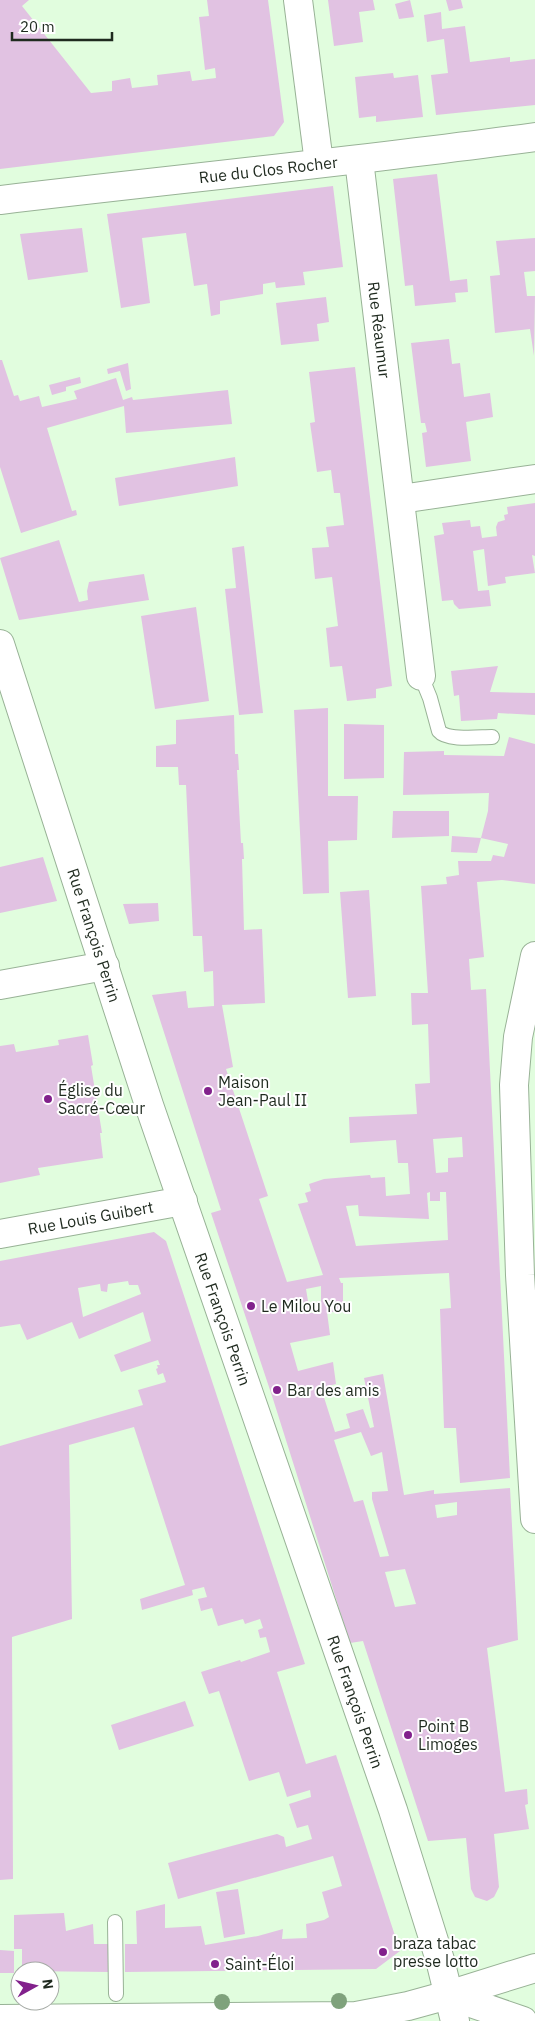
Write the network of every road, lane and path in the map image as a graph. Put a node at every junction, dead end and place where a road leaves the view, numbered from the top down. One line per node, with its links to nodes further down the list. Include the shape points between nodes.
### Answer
1 (298, 0): 4 (main road)
2 (535, 137): 3 (main road, Rue du Clos Rocher)
3 (359, 160): 4 (main road, Rue du Clos Rocher); 7 (main road, Rue Réaumur)
4 (319, 163): 5 (main road, Rue du Clos Rocher)
5 (0, 200)
6 (535, 479): 7 (main road)
7 (401, 499): 9 (main road, Rue Réaumur)
8 (0, 644): 12 (main road, Rue François Perrin)
9 (421, 676): 10 (lane, via 442,735)
10 (492, 737)
11 (535, 956): 16 (main road, via 518,1037 514,1084 520,1275)
12 (105, 966): 13 (main road); 14 (main road, Rue François Perrin)
13 (0, 985)
14 (182, 1201): 15 (main road, Rue Louis Guibert); 18 (main road, Rue François Perrin, via 393,1810)
15 (0, 1234)
16 (535, 1519)
17 (115, 1922): 21 (lane)
18 (440, 1960): 20 (main road); 22 (main road, Rue François Perrin)
19 (535, 1968): 20 (main road)
20 (486, 1983): 22 (main road)
21 (116, 1994)
22 (448, 1995): 24 (main road, via 356,2016); 25 (main road, Rue François Perrin); 26 (main road)
23 (0, 2019): 24 (main road)
24 (225, 2019)
25 (455, 2021)
26 (522, 2021)

